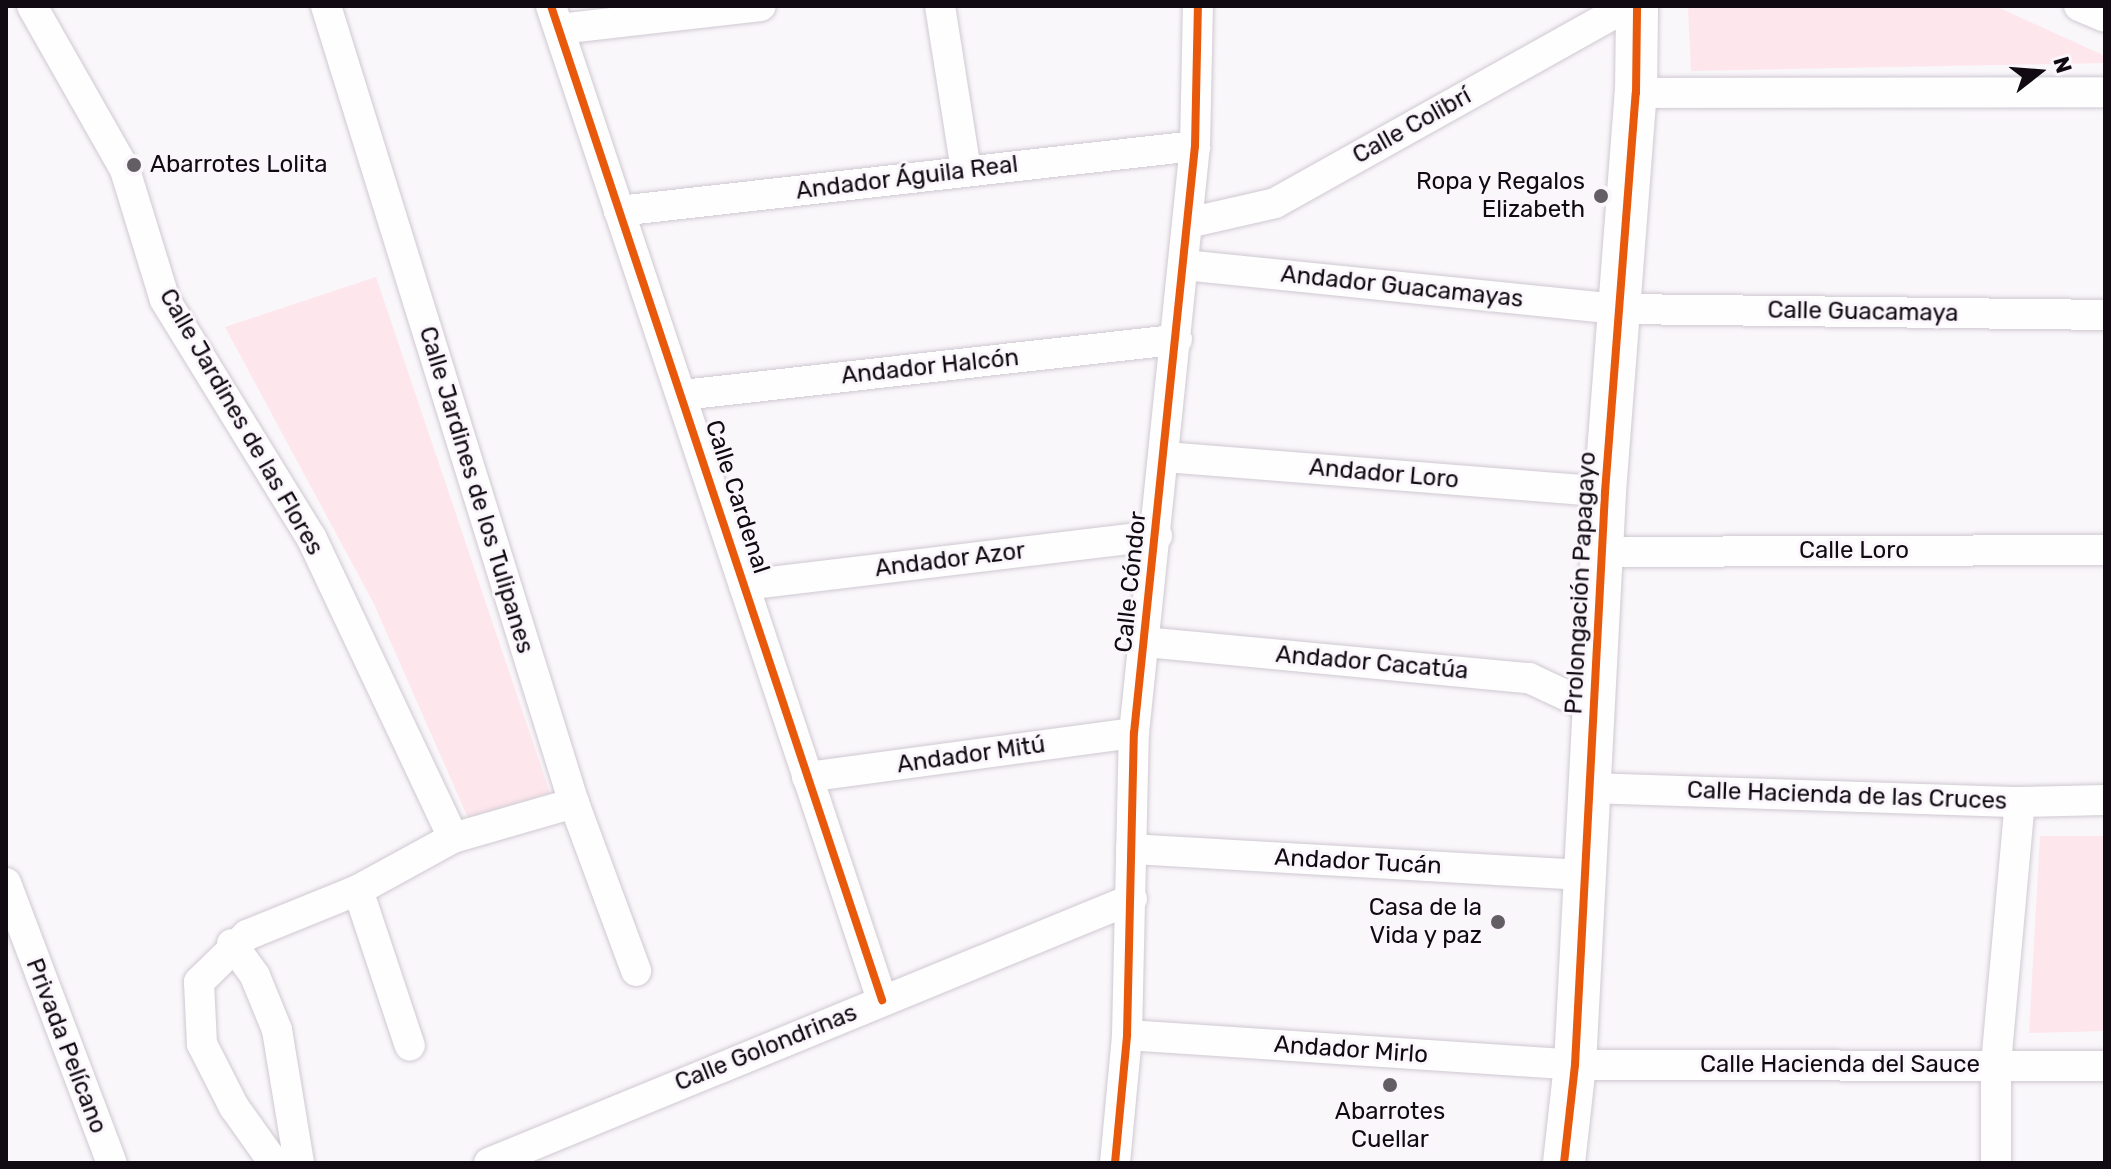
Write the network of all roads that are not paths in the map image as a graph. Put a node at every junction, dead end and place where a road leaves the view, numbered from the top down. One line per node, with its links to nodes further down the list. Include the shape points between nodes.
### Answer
1 (32, 6): 36 (street, Calle Jardines de las Flores, via 125,170 165,300 311,537)
2 (326, 6): 35 (street, Calle Jardines de los Tulipanes)
3 (761, 6): 10 (street)
4 (940, 6): 14 (street)
5 (1198, 6): 13 (street, Calle Cóndor)
6 (1627, 6): 16 (street, Calle Colibrí, via 1275,203)
7 (1637, 6): 12 (street, Prolongación Papagayo)
8 (2079, 6): 9 (street)
9 (2105, 17)
10 (555, 18): 15 (street, Calle Cardenal)
11 (2105, 92): 12 (street)
12 (1636, 93): 18 (street, Prolongación Papagayo)
13 (1195, 146): 14 (street, Andador Águila Real); 16 (street, Calle Cóndor)
14 (966, 171): 15 (street, Andador Águila Real)
15 (619, 211): 21 (street, Calle Cardenal)
16 (1188, 223): 17 (street, Calle Cóndor)
17 (1184, 265): 18 (street, Andador Guacamayas); 20 (street, Calle Cóndor)
18 (1620, 309): 19 (street, Calle Guacamaya); 23 (street, Prolongación Papagayo)
19 (2105, 315)
20 (1177, 340): 21 (street, Andador Halcón); 22 (street, Calle Cóndor)
21 (683, 395): 27 (street, Calle Cardenal)
22 (1164, 457): 23 (street, Andador Loro); 24 (street, Calle Cóndor)
23 (1605, 492): 26 (street, Prolongación Papagayo)
24 (1157, 536): 27 (street, Andador Azor); 28 (street, Calle Cóndor)
25 (2105, 550): 26 (street, Calle Loro)
26 (1602, 552): 29 (street, Prolongación Papagayo)
27 (744, 585): 31 (street, Calle Cardenal)
28 (1145, 642): 29 (street, Andador Cacatúa, via 1529,678); 30 (street, Calle Cóndor)
29 (1593, 708): 32 (street, Prolongación Papagayo)
30 (1134, 733): 31 (street, Andador Mitú); 37 (street, Calle Cóndor)
31 (807, 777): 45 (street, Calle Cardenal)
32 (1589, 788): 34 (street, Calle Hacienda de las Cruces); 38 (street, Prolongación Papagayo)
33 (2105, 800): 34 (street, Calle Hacienda de las Cruces)
34 (2020, 802): 48 (street)
35 (574, 803): 36 (street); 44 (street, Calle Jardines de los Tulipanes)
36 (453, 838): 40 (street)
37 (1131, 849): 38 (street, Andador Tucán); 41 (street, Calle Cóndor)
38 (1585, 875): 49 (street, Prolongación Papagayo)
39 (6, 883): 42 (street, Privada Pelícano)
40 (358, 890): 43 (street); 47 (street)
41 (1132, 899): 45 (street, Calle Golondrinas); 46 (street, Calle Cóndor)
42 (12, 924): 51 (street, Privada Pelícano)
43 (232, 944): 52 (street, via 199,982 202,1044 234,1107); 53 (street, via 255,976 277,1030)
44 (636, 971)
45 (882, 1000): 54 (street, Calle Golondrinas)
46 (1127, 1035): 49 (street, Andador Mirlo); 55 (street, Calle Cóndor)
47 (410, 1046)
48 (1996, 1064): 49 (street, Calle Hacienda del Sauce); 50 (street, Calle Hacienda del Sauce); 57 (street)
49 (1575, 1065): 56 (street, Prolongación Papagayo)
50 (2105, 1066)
51 (112, 1163)
52 (274, 1163)
53 (299, 1163)
54 (489, 1163)
55 (1115, 1163)
56 (1564, 1163)
57 (1996, 1163)

